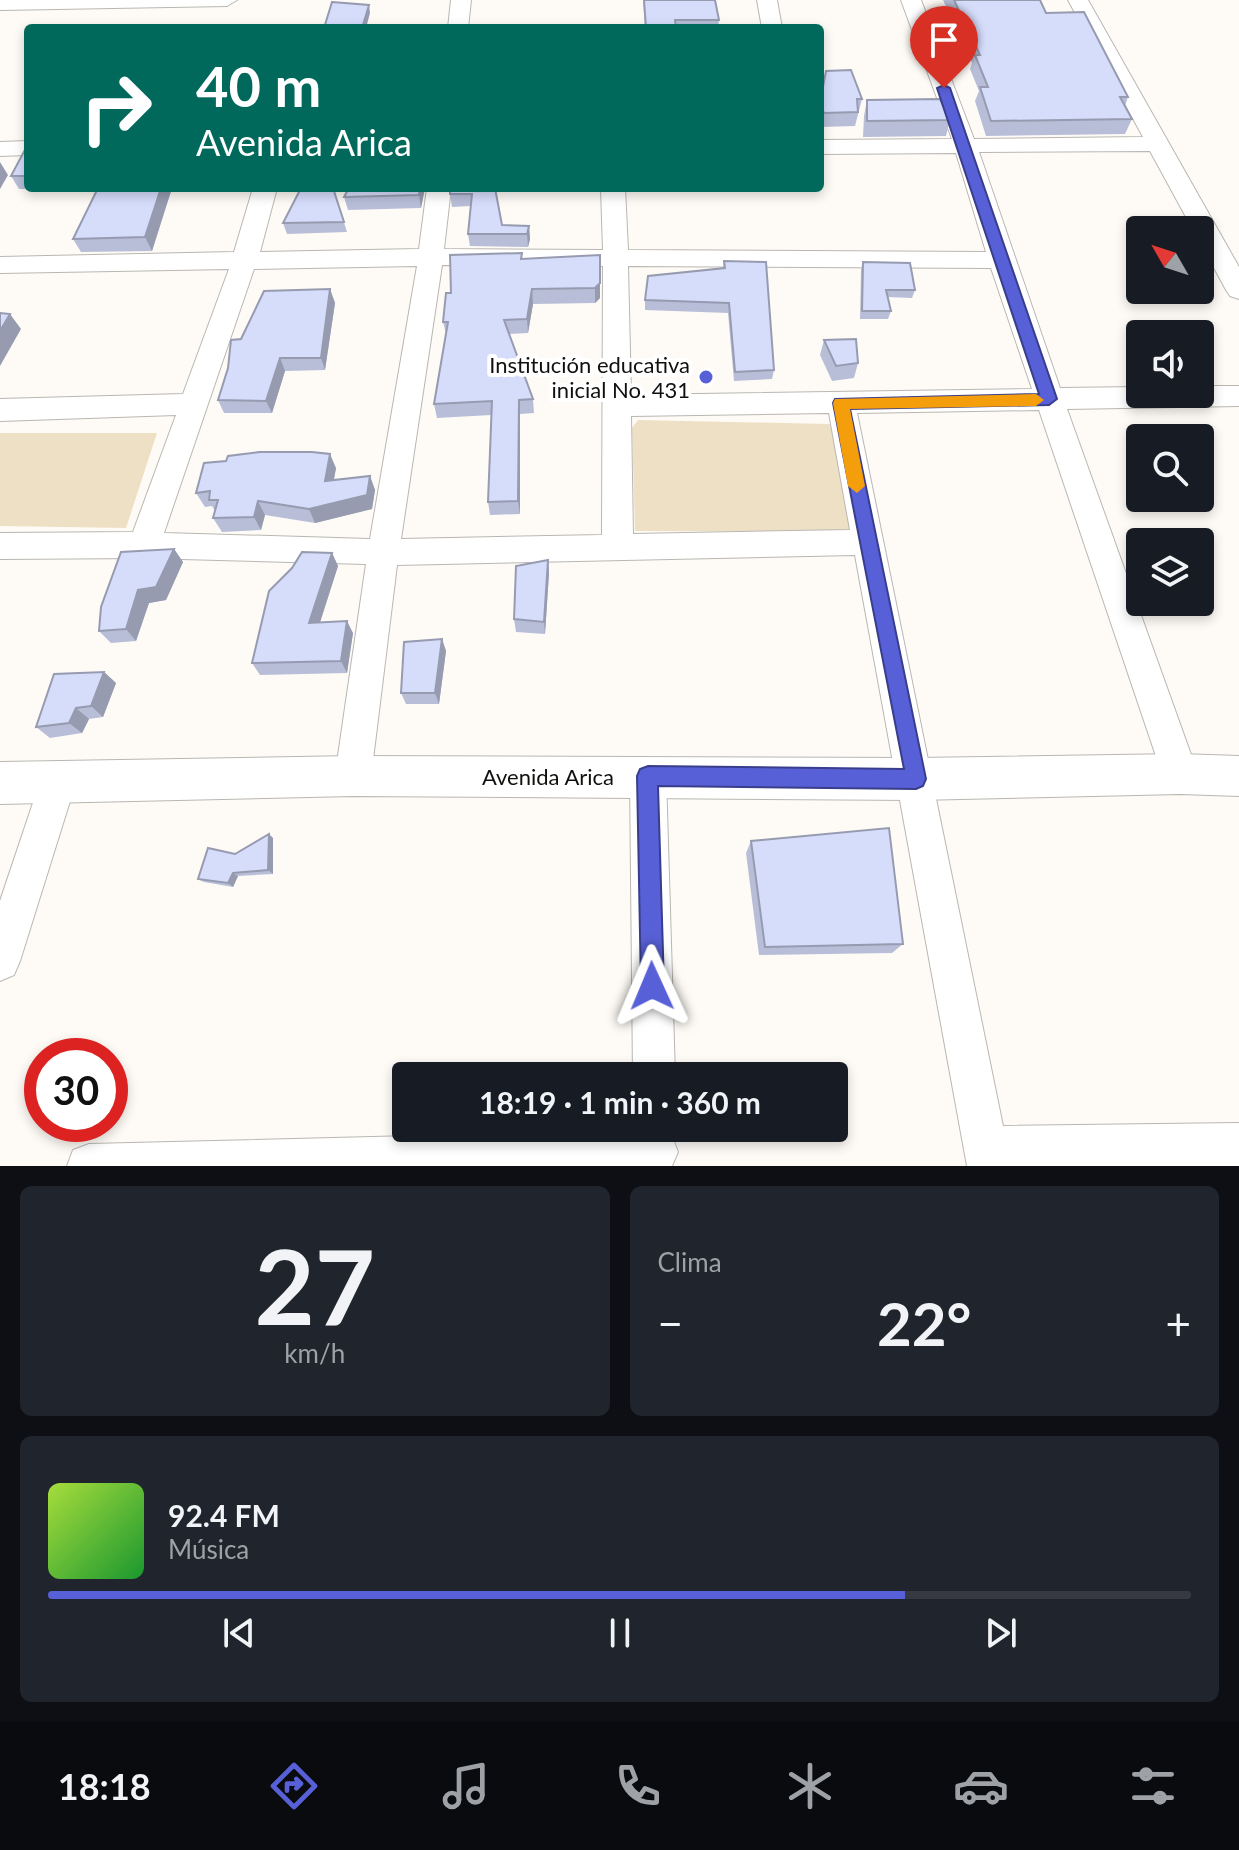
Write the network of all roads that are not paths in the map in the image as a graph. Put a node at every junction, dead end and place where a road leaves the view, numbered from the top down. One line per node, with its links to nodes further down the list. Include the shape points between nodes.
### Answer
1 (227, 0): 6 (street)
2 (461, 0): 9 (street)
3 (767, 0): 10 (street)
4 (911, 0): 13 (street)
5 (1078, 0): 11 (street)
6 (152, 3): 7 (street); 8 (street)
7 (0, 4)
8 (144, 24)
9 (458, 24)
10 (771, 24)
11 (1159, 144): 13 (street); 19 (street)
12 (824, 147): 13 (street)
13 (966, 147): 23 (street)
14 (24, 148): 15 (street)
15 (0, 149)
16 (264, 192): 21 (street)
17 (439, 192): 20 (street)
18 (613, 192): 22 (street)
19 (1227, 247): 25 (street)
20 (431, 257): 21 (street); 22 (street); 36 (street)
21 (245, 259): 24 (street); 29 (street)
22 (617, 260): 23 (street); 30 (street)
23 (1001, 260): 27 (street)
24 (0, 265)
25 (1239, 290)
26 (1239, 396): 27 (street)
27 (1049, 399): 28 (street); 37 (street)
28 (841, 403): 30 (street); 32 (street)
29 (195, 404): 31 (street); 33 (street)
30 (615, 406): 35 (street)
31 (0, 410)
32 (868, 542): 35 (street); 41 (street)
33 (144, 545): 34 (street); 36 (street)
34 (0, 546)
35 (618, 546): 36 (street)
36 (383, 552): 38 (street)
37 (1180, 774): 40 (street, Avenida Arica); 41 (street, Avenida Arica)
38 (353, 776): 39 (street, Avenida Arica); 42 (street, Avenida Arica)
39 (648, 776): 41 (street, Avenida Arica); 45 (street)
40 (1239, 776)
41 (916, 779): 48 (street)
42 (58, 782): 43 (street, Avenida Arica); 44 (street)
43 (0, 783)
44 (0, 961)
45 (654, 1062)
46 (1239, 1145): 48 (street)
47 (656, 1149): 49 (street)
48 (987, 1157)
49 (89, 1166)

